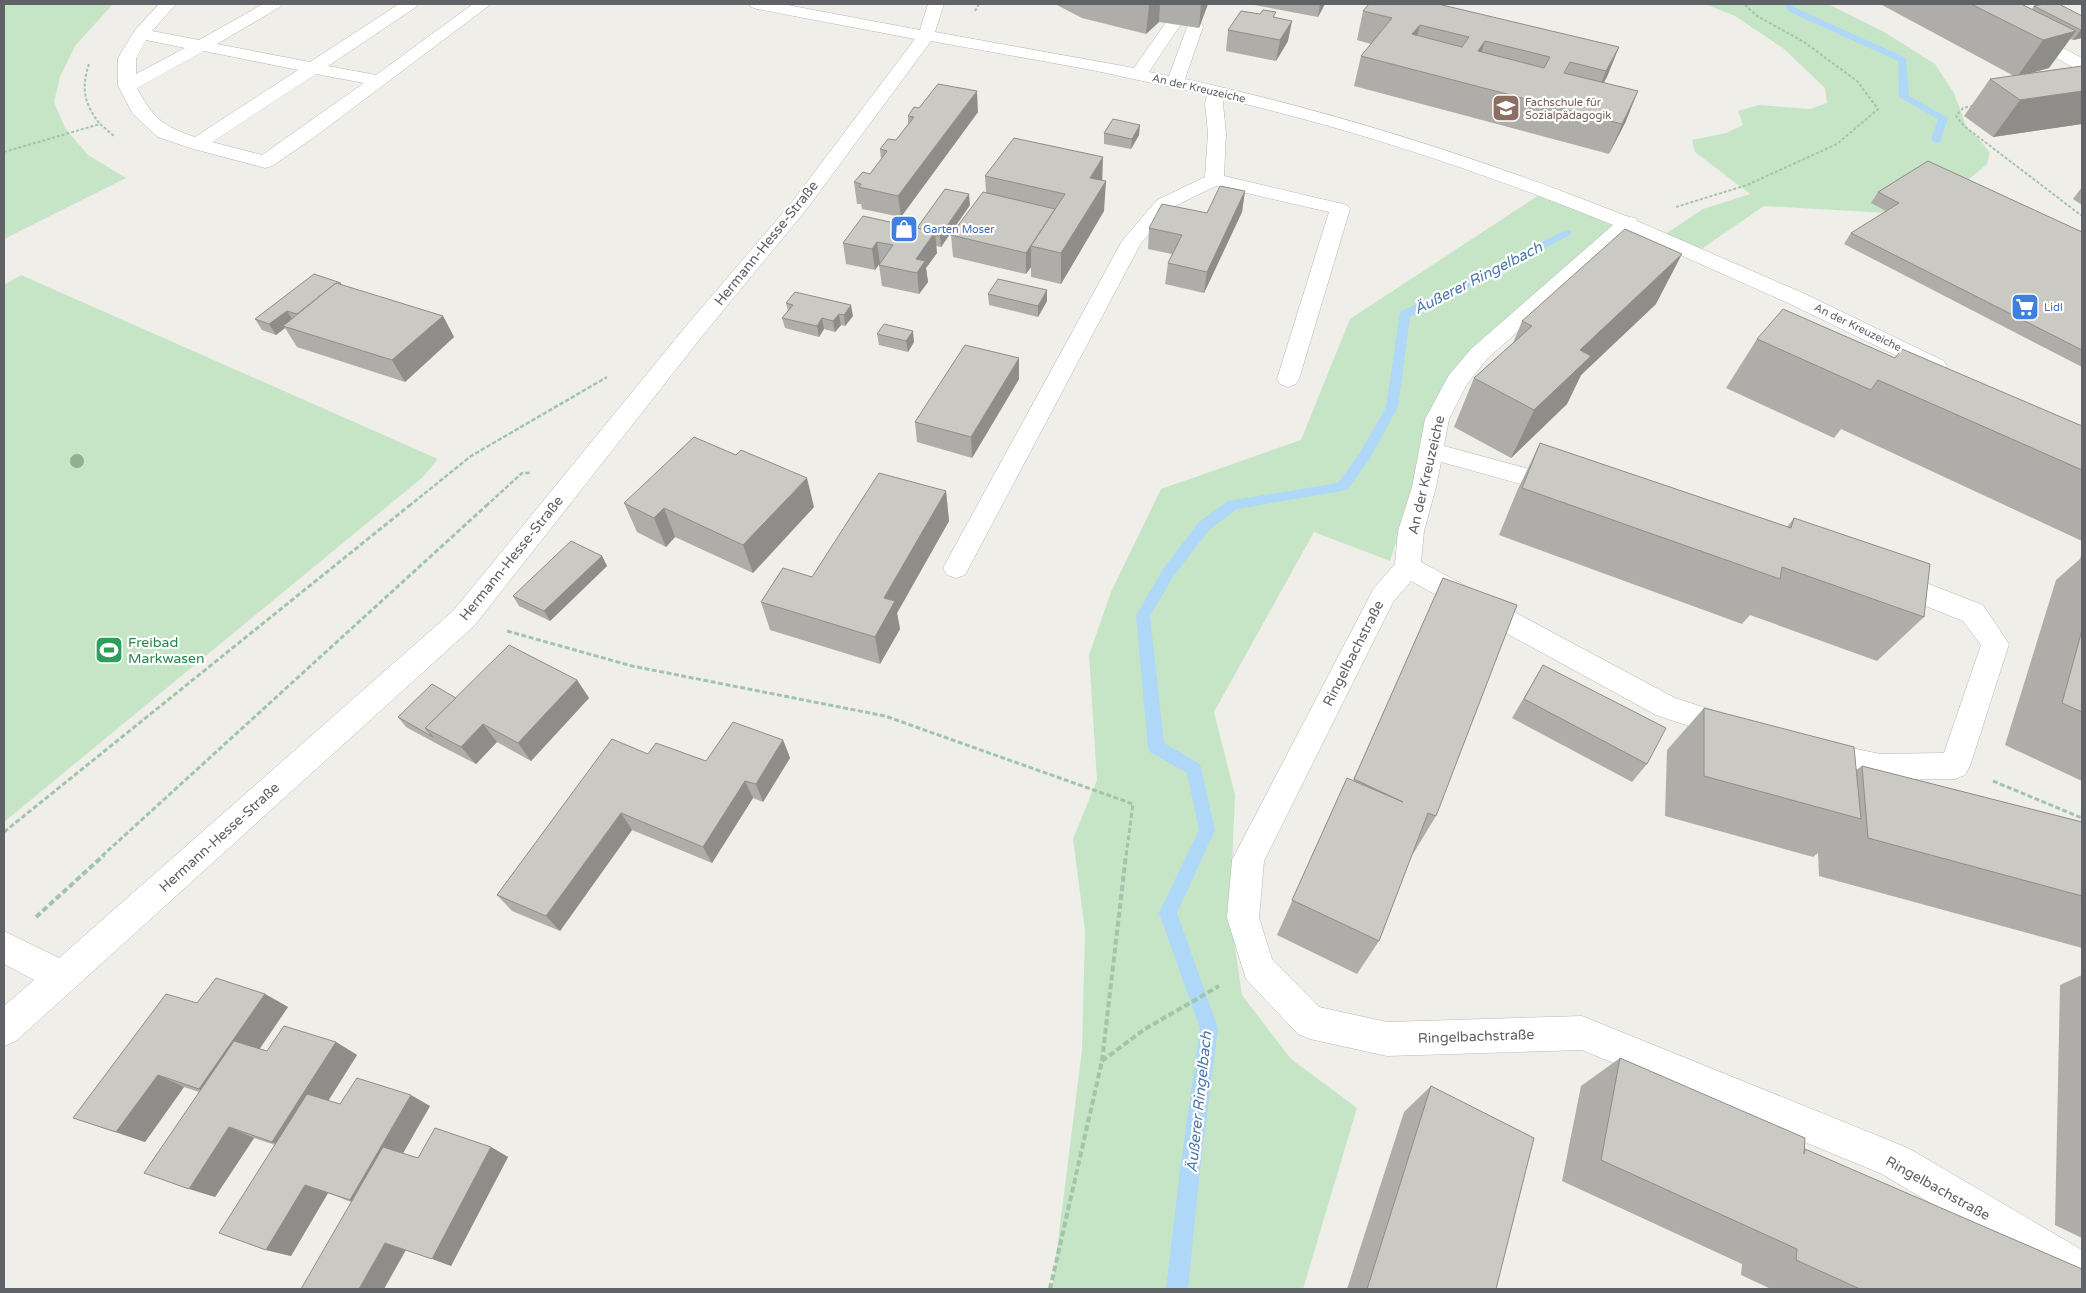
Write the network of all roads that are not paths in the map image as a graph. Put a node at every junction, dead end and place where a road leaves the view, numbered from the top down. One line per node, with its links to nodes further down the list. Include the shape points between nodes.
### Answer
1 (168, 4): 10 (street)
2 (274, 4): 12 (street)
3 (410, 4): 14 (street)
4 (483, 4): 16 (street)
5 (757, 4): 11 (street, An der Kreuzeiche)
6 (1970, 4): 13 (street)
7 (934, 6): 11 (street, Hermann-Hesse-Straße)
8 (1173, 24): 15 (street)
9 (1194, 27): 17 (street)
10 (142, 34): 12 (street); 18 (street, via 126,58)
11 (926, 36): 15 (street, An der Kreuzeiche); 33 (street, Hermann-Hesse-Straße, via 799,206 464,618)
12 (204, 45): 14 (street); 18 (street)
13 (2082, 65)
14 (315, 67): 16 (street); 20 (street)
15 (1138, 75): 17 (street, An der Kreuzeiche)
16 (379, 81): 20 (street, via 265,162)
17 (1175, 83): 19 (street, An der Kreuzeiche)
18 (127, 86): 20 (street, via 142,114 165,132)
19 (1216, 92): 21 (street); 22 (street, An der Kreuzeiche, via 1430,150)
20 (197, 144)
21 (1214, 180): 24 (street, via 1340,208); 28 (street, via 1164,204 1132,241)
22 (1628, 222): 23 (street, An der Kreuzeiche, via 1772,286); 25 (street, An der Kreuzeiche, via 1486,347 1462,373 1437,419)
23 (1952, 374)
24 (1288, 379)
25 (1430, 451): 26 (street); 27 (street, An der Kreuzeiche, via 1411,531)
26 (1584, 492)
27 (1408, 567): 30 (street, via 1666,706); 35 (street, Ringelbachstraße, via 1383,595 1248,860 1243,918 1258,968 1310,1022 1387,1038 1582,1033 1895,1162)
28 (956, 568)
29 (1870, 575): 31 (street, via 1973,613 1995,644 1956,766 1880,767)
30 (1757, 737)
31 (1794, 748)
32 (4, 947): 33 (street)
33 (61, 977): 34 (street, Hermann-Hesse-Straße)
34 (4, 1029)
35 (2082, 1271)

